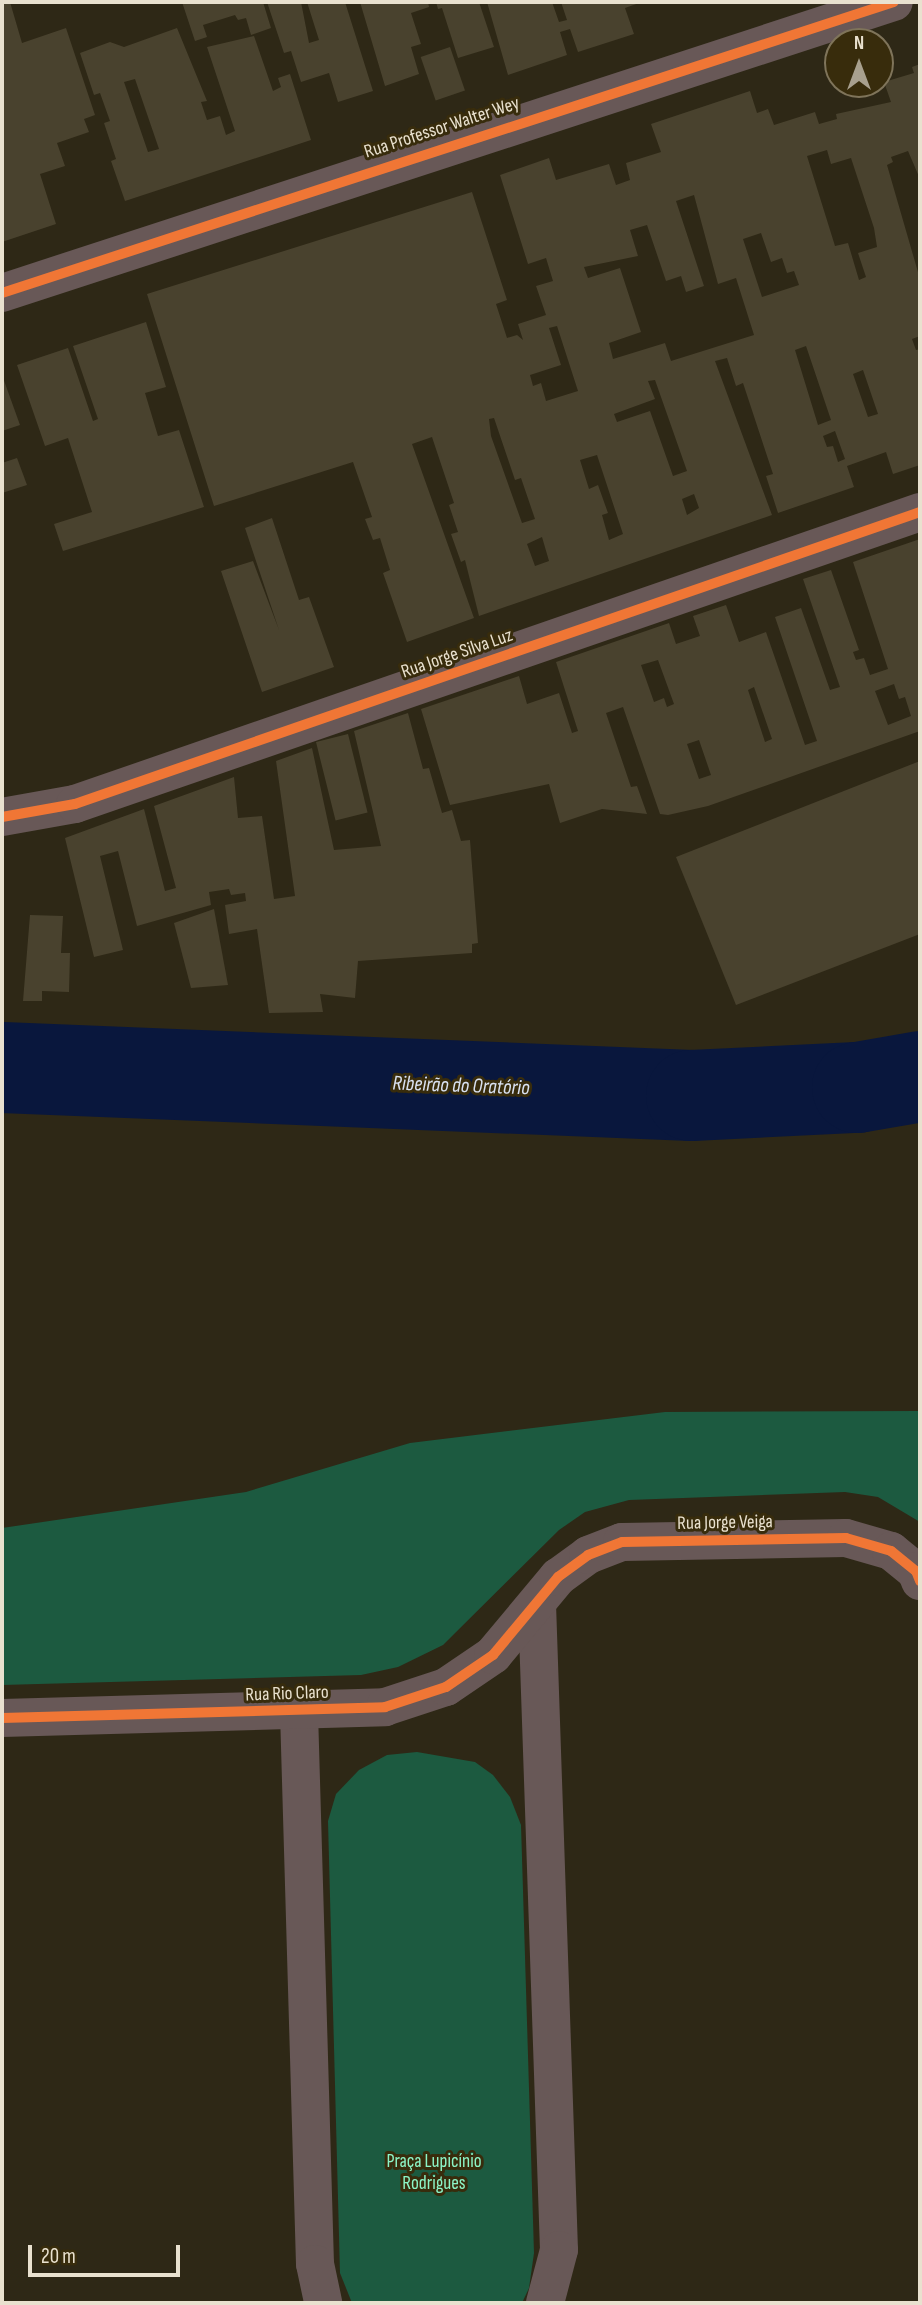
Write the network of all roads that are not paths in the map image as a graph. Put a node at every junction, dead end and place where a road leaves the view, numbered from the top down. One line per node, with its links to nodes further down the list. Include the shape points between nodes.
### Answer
1 (894, 2): 2 (street, Rua Professor Walter Wey, via 387,163)
2 (2, 293)
3 (920, 512): 4 (street, Rua Jorge Silva Luz, via 75,804)
4 (2, 817)
5 (920, 1581): 6 (street, Rua Jorge Veiga, via 916,1571 891,1551 846,1538 622,1542 588,1555 558,1577)
6 (537, 1604): 7 (street, Rua Rio Claro, via 493,1655 446,1687 385,1707); 10 (street, via 559,2250)
7 (299, 1712): 8 (street, Rua Rio Claro); 9 (street, via 315,2264)
8 (2, 1718)
9 (323, 2303)
10 (545, 2303)

